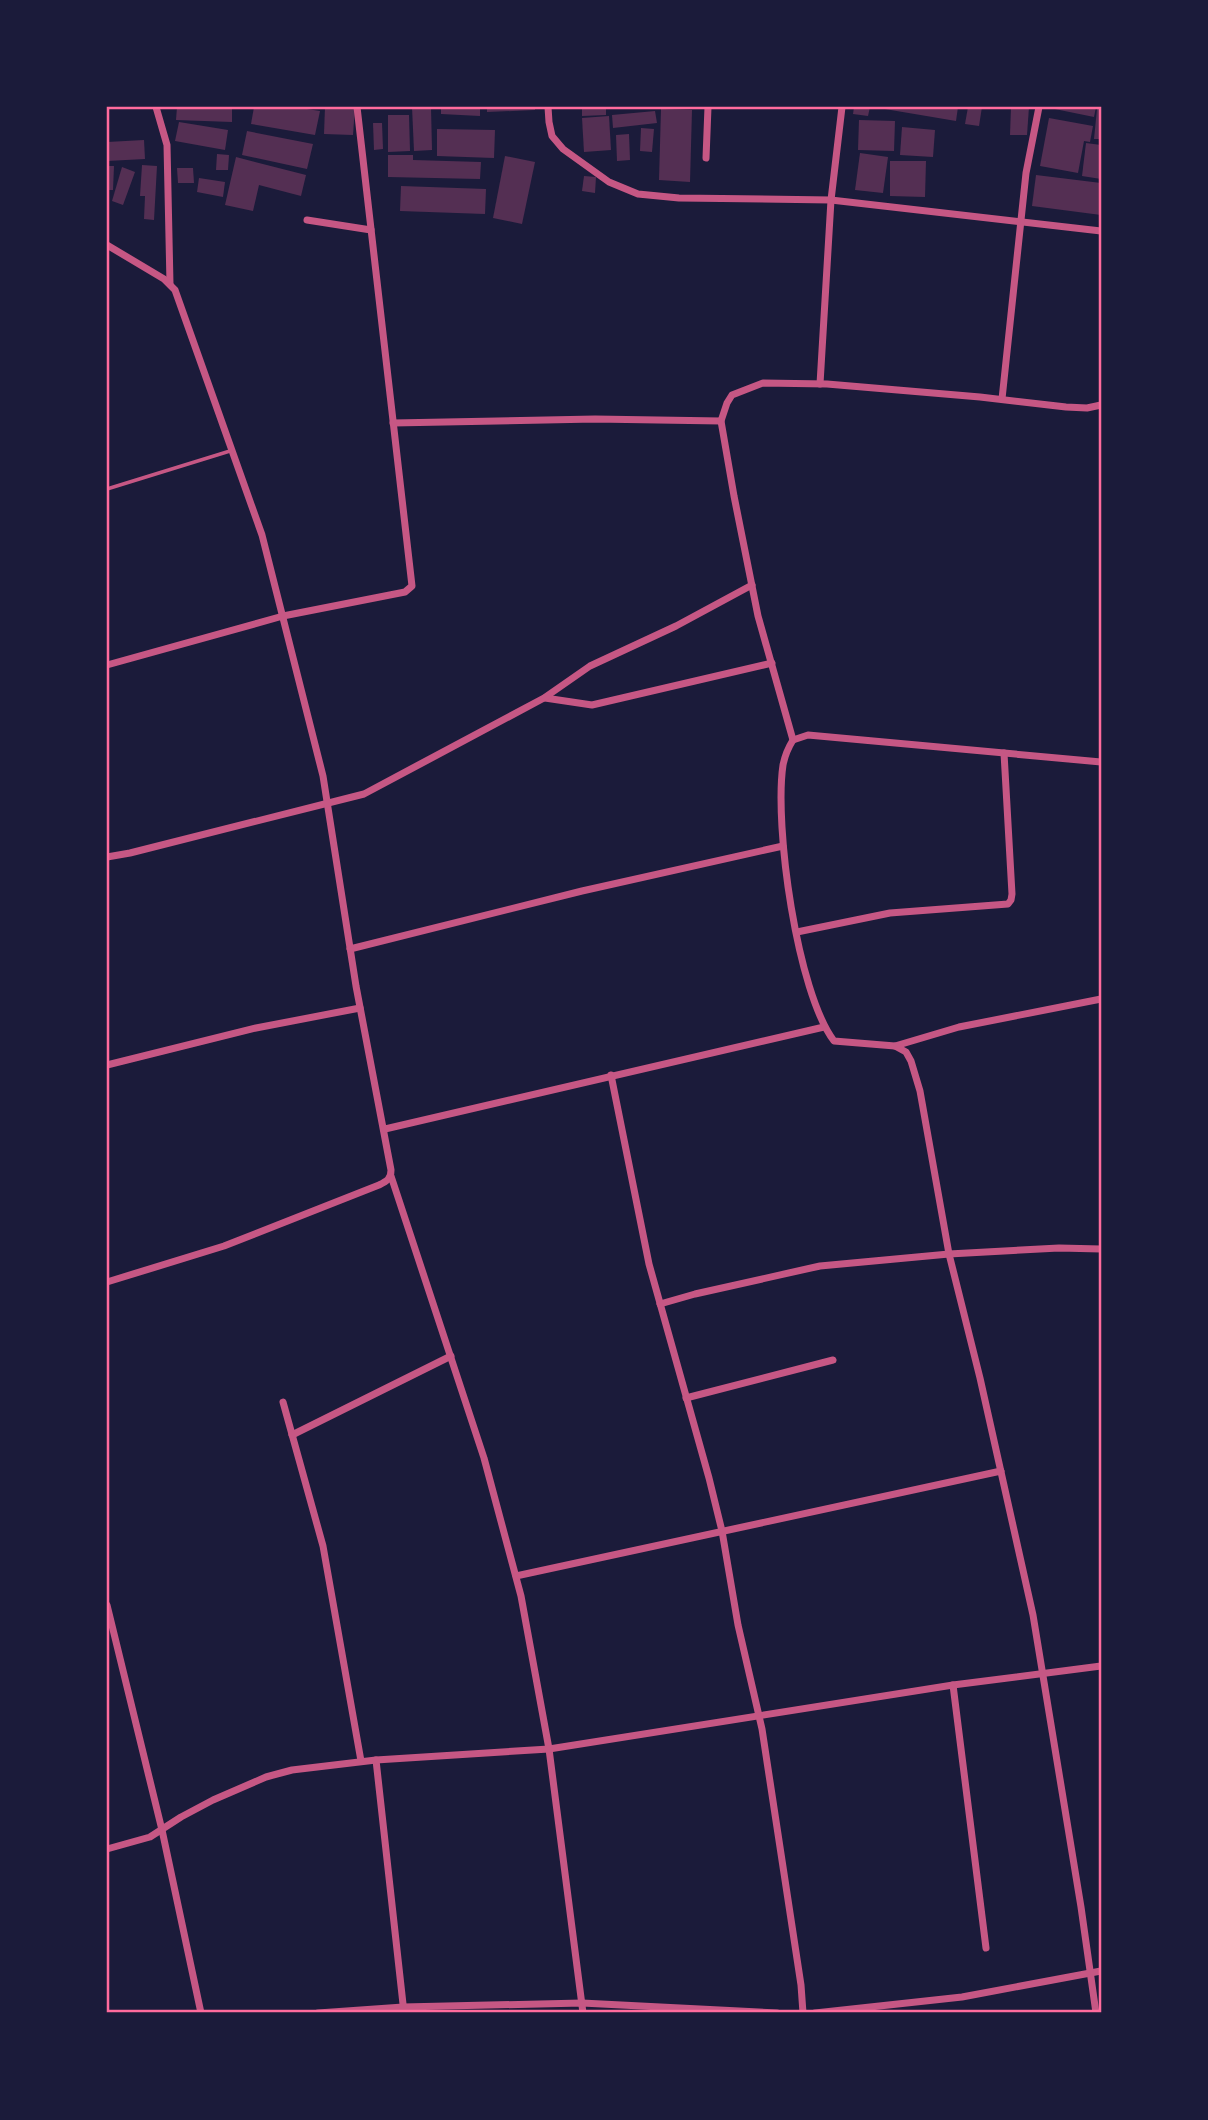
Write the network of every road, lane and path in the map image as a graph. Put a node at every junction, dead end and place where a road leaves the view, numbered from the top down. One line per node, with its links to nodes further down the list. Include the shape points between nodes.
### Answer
1 (156, 107): 14 (street, via 167,145)
2 (357, 107): 11 (street)
3 (548, 107): 8 (street, via 552,136 563,149 608,182 638,194)
4 (708, 107): 7 (street)
5 (842, 107): 8 (street)
6 (1039, 107): 10 (street)
7 (706, 158)
8 (831, 200): 10 (street); 15 (street)
9 (307, 220): 11 (street)
10 (1021, 221): 12 (street); 16 (street)
11 (371, 230): 19 (street)
12 (1101, 231)
13 (107, 245): 14 (street)
14 (170, 284): 20 (street, via 176,290)
15 (820, 384): 16 (street); 18 (street, via 762,383 739,391 727,402)
16 (1002, 399): 17 (street, via 1087,408)
17 (1101, 405)
18 (721, 421): 19 (street); 22 (street)
19 (393, 422): 23 (street, via 412,586 405,592)
20 (232, 451): 21 (lane); 23 (street, via 262,535)
21 (107, 489)
22 (752, 585): 24 (street); 26 (street, via 590,666)
23 (283, 615): 25 (street); 30 (street)
24 (772, 663): 26 (street, via 592,705); 27 (street)
25 (107, 666)
26 (544, 698): 30 (street, via 364,794)
27 (793, 740): 28 (street, via 808,735); 31 (street, via 783,766)
28 (1004, 753): 29 (street); 33 (street, via 1012,894 1008,904 890,914)
29 (1101, 762)
30 (328, 804): 32 (street); 34 (street)
31 (783, 846): 33 (street); 34 (street)
32 (107, 857)
33 (797, 932): 37 (street, via 803,969)
34 (350, 949): 36 (street)
35 (1101, 999): 38 (street, via 959,1027)
36 (360, 1008): 39 (street); 41 (street)
37 (824, 1027): 38 (street, via 834,1041); 40 (street)
38 (895, 1046): 44 (street, via 906,1052 920,1091)
39 (107, 1065)
40 (611, 1075): 41 (street); 46 (street)
41 (385, 1129): 42 (street)
42 (391, 1176): 45 (street, via 379,1185 224,1246); 47 (street)
43 (1101, 1249): 44 (street)
44 (948, 1254): 46 (street, via 820,1266); 52 (street)
45 (107, 1282)
46 (660, 1304): 49 (street)
47 (451, 1356): 51 (street); 54 (street)
48 (833, 1360): 49 (street)
49 (687, 1398): 53 (street)
50 (283, 1402): 51 (street)
51 (292, 1435): 63 (street, via 323,1546)
52 (1001, 1471): 53 (street); 58 (street)
53 (722, 1531): 54 (street); 60 (street)
54 (516, 1576): 61 (street)
55 (107, 1605): 56 (street)
56 (111, 1643): 64 (street)
57 (1101, 1666): 58 (street)
58 (1042, 1673): 59 (street); 68 (street)
59 (953, 1685): 60 (street); 66 (street)
60 (759, 1716): 61 (street); 75 (street)
61 (549, 1749): 62 (street); 69 (street)
62 (376, 1760): 63 (street); 70 (street)
63 (361, 1761): 64 (street, via 266,1777 213,1800)
64 (162, 1830): 65 (street); 71 (street)
65 (107, 1850)
66 (986, 1948)
67 (1101, 1971): 68 (street)
68 (1091, 1972): 76 (street, via 962,1997); 77 (street)
69 (582, 2003): 70 (street); 73 (street); 74 (street)
70 (403, 2010): 72 (street)
71 (201, 2013)
72 (318, 2013)
73 (583, 2013)
74 (777, 2013)
75 (803, 2013)
76 (815, 2013)
77 (1096, 2013)

